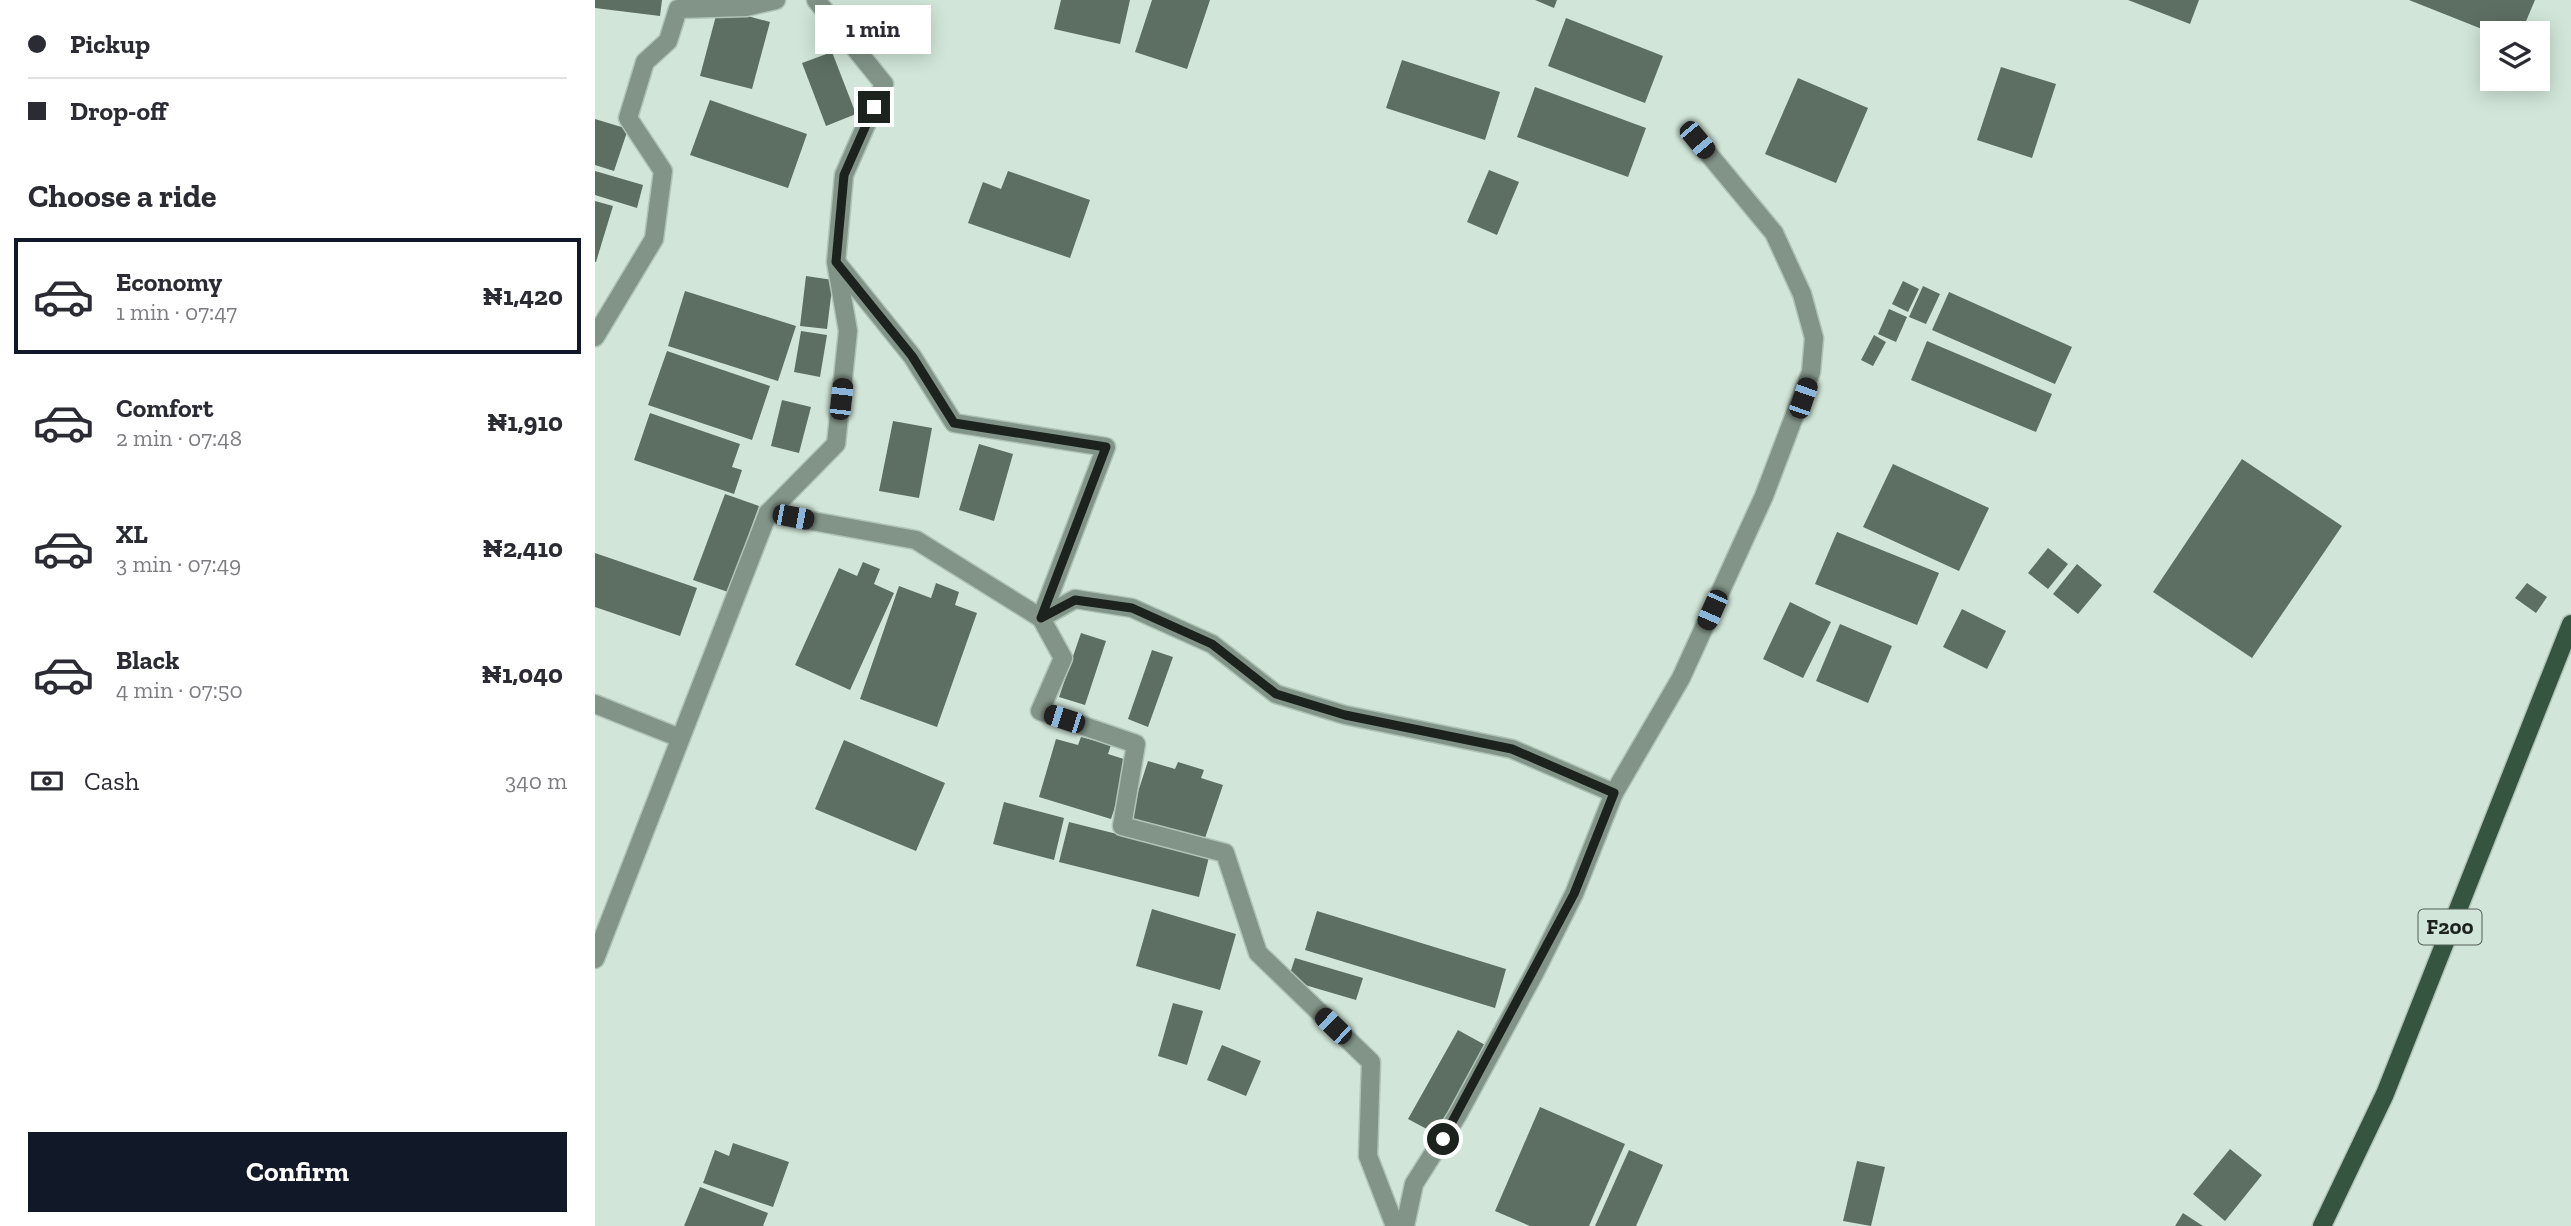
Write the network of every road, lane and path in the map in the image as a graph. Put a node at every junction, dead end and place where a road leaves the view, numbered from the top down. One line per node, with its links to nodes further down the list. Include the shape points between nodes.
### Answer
1 (775, 0): 5 (street, via 678,9 668,41 645,62 628,118 663,171 654,239)
2 (816, 0): 4 (street, via 884,84 844,175)
3 (1697, 140): 11 (street, via 1774,233 1802,294 1814,338 1811,372 1764,496 1681,678)
4 (836, 262): 6 (street, via 848,331 836,444); 7 (street, via 912,356 954,423 1106,447)
5 (595, 337)
6 (768, 513): 7 (street, via 916,540); 10 (street)
7 (1041, 618): 11 (street, via 1075,600 1132,608 1212,644 1276,694 1345,715 1512,749); 13 (street, via 1063,658 1040,711 1136,744 1122,825 1225,853 1258,953 1371,1062 1368,1156)
8 (2571, 624): 15 (main road, F200, via 2385,1094)
9 (595, 704): 10 (street)
10 (680, 738): 12 (street)
11 (1614, 793): 14 (street, via 1574,894 1535,972 1457,1116 1414,1184)
12 (595, 959)
13 (1395, 1226)
14 (1405, 1226)
15 (2322, 1226)

